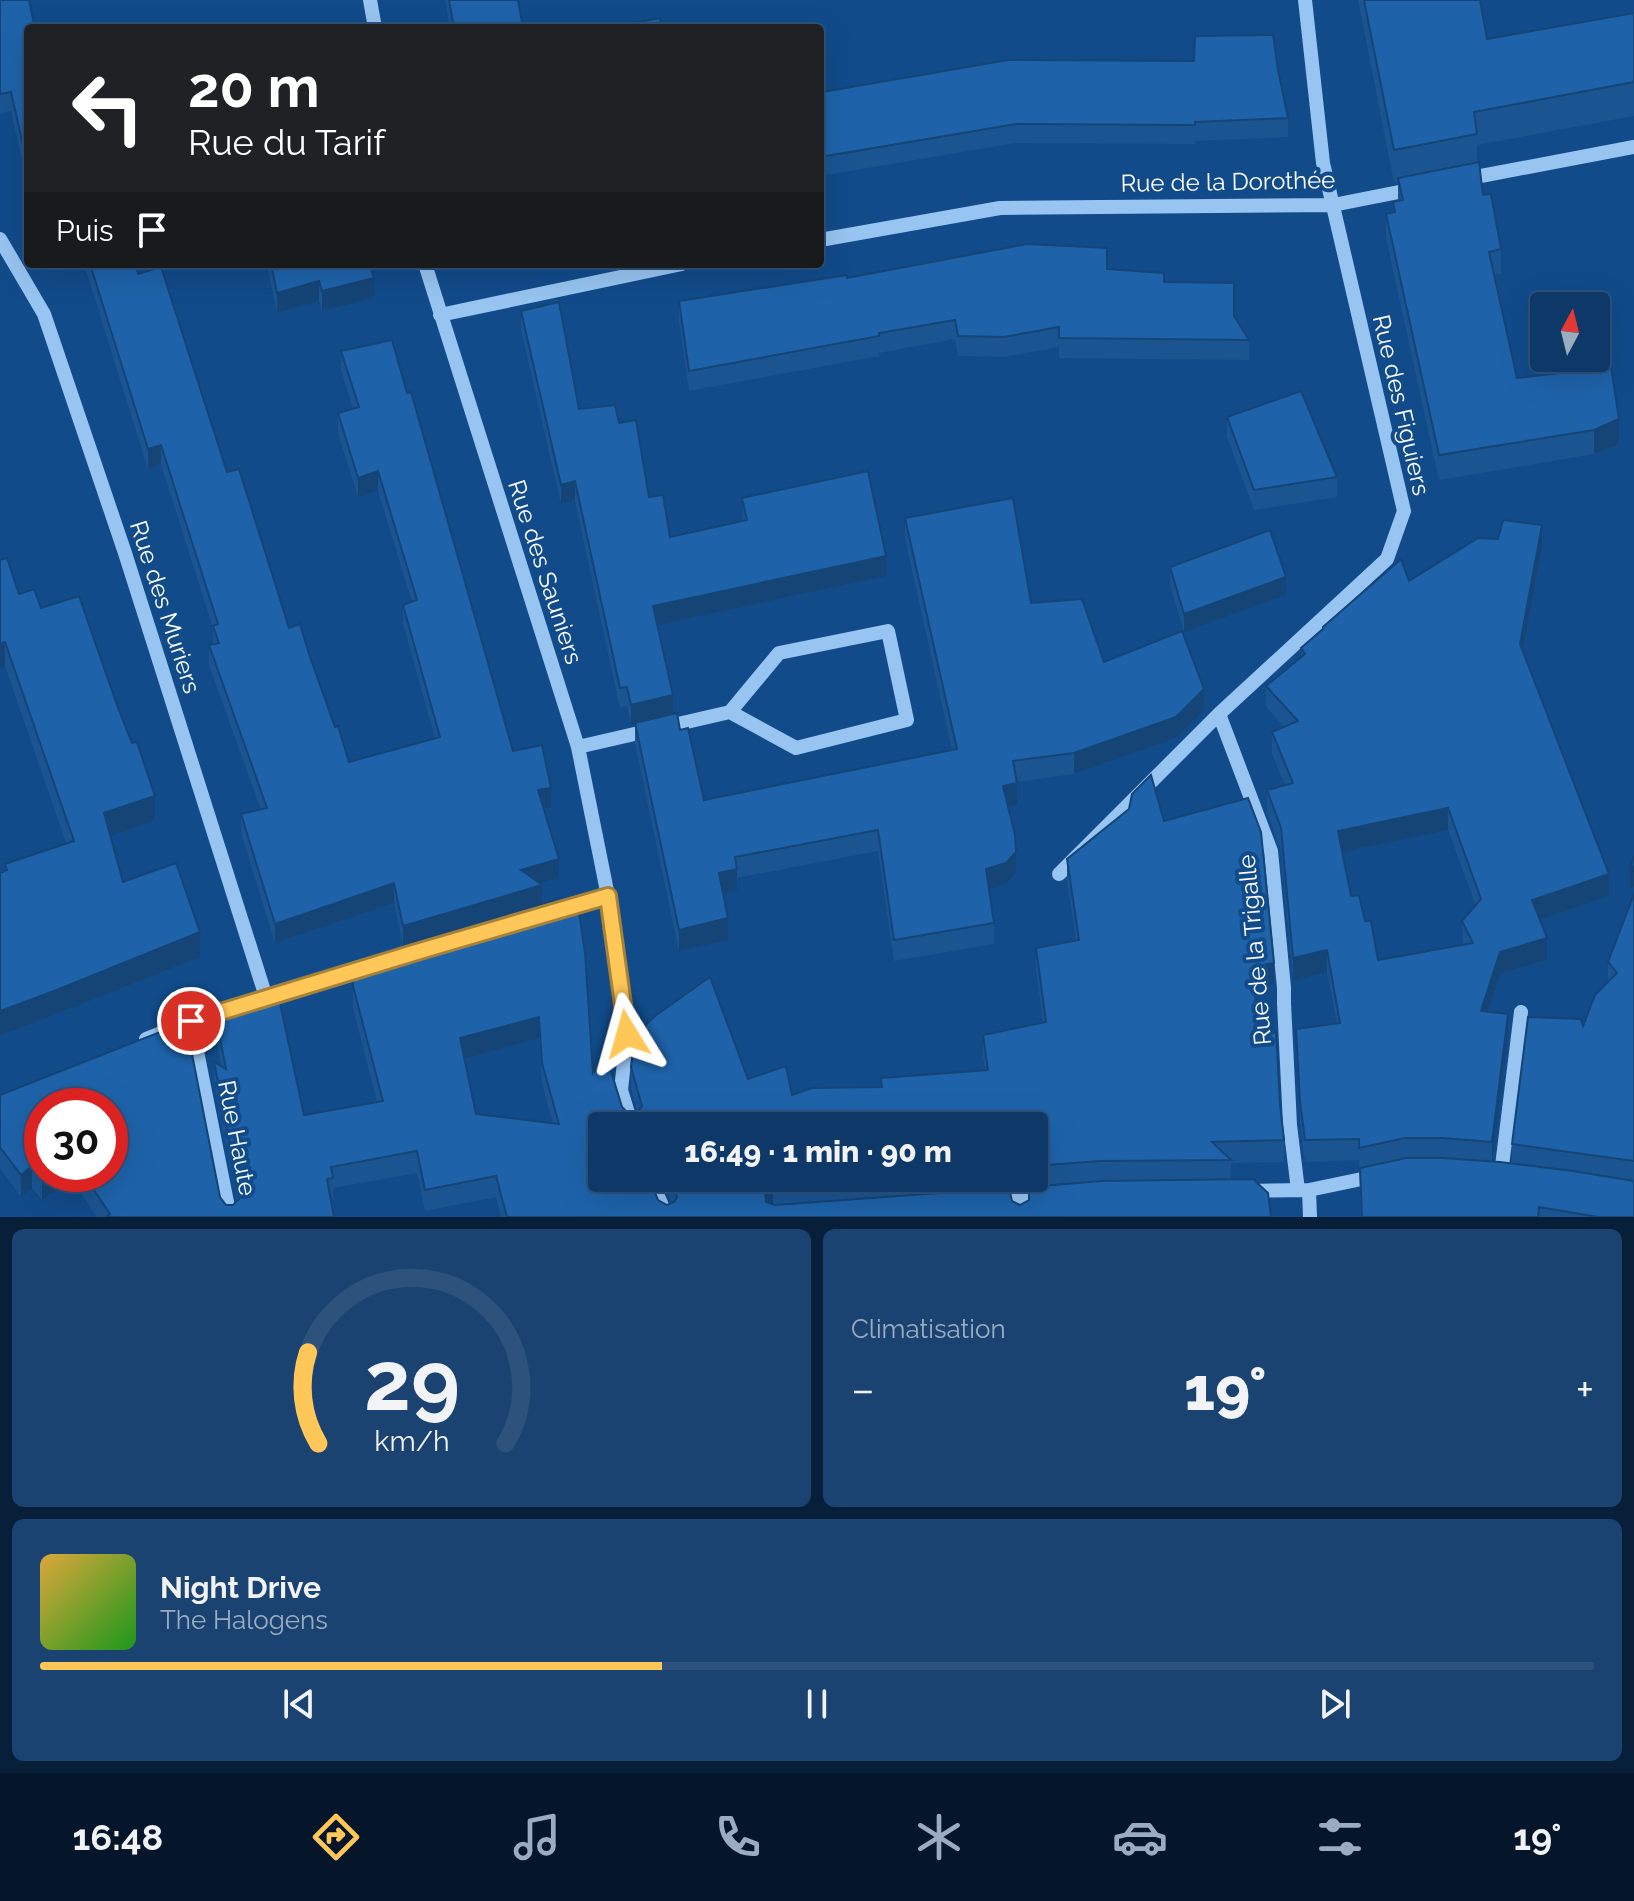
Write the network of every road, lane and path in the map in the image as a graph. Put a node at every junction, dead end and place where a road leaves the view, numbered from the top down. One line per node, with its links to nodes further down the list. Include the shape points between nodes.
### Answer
1 (370, 0): 3 (street)
2 (1305, 0): 7 (street, Rue des Figuiers, via 1323,163)
3 (374, 24)
4 (1634, 147): 5 (street)
5 (1447, 183)
6 (1432, 186): 7 (street, Rue de la Dorothée)
7 (1333, 205): 9 (street, Rue de la Dorothée, via 1000,208); 14 (street, Rue des Figuiers, via 1404,511 1387,559)
8 (0, 239): 20 (street, Rue des Muriers, via 44,314)
9 (824, 239)
10 (426, 268): 12 (street, Rue des Sauniers)
11 (663, 268): 12 (street)
12 (440, 315): 15 (street, Rue des Sauniers)
13 (730, 712): 13 (street, via 779,653 888,631 907,720 796,748); 15 (street)
14 (1219, 714): 16 (street, Rue des Figuiers); 27 (street, Rue de la Trigalle, via 1271,851 1290,1125)
15 (578, 747): 17 (street, Rue des Sauniers)
16 (1059, 874)
17 (608, 896): 18 (street); 24 (street, Rue des Sauniers, via 627,1034 621,1090)
18 (534, 918)
19 (434, 947): 20 (street)
20 (266, 997): 22 (street)
21 (1521, 1012): 26 (street)
22 (191, 1021): 23 (street); 33 (street, Rue Haute)
23 (132, 1044)
24 (628, 1112)
25 (1392, 1173): 27 (street)
26 (1501, 1175)
27 (1304, 1190): 28 (street); 36 (street, Rue de la Trigalle)
28 (1237, 1191)
29 (656, 1192): 34 (street)
30 (1059, 1196): 31 (street)
31 (1018, 1199): 32 (street); 35 (street)
32 (980, 1201)
33 (230, 1217)
34 (667, 1217)
35 (1020, 1217)
36 (1310, 1217)

